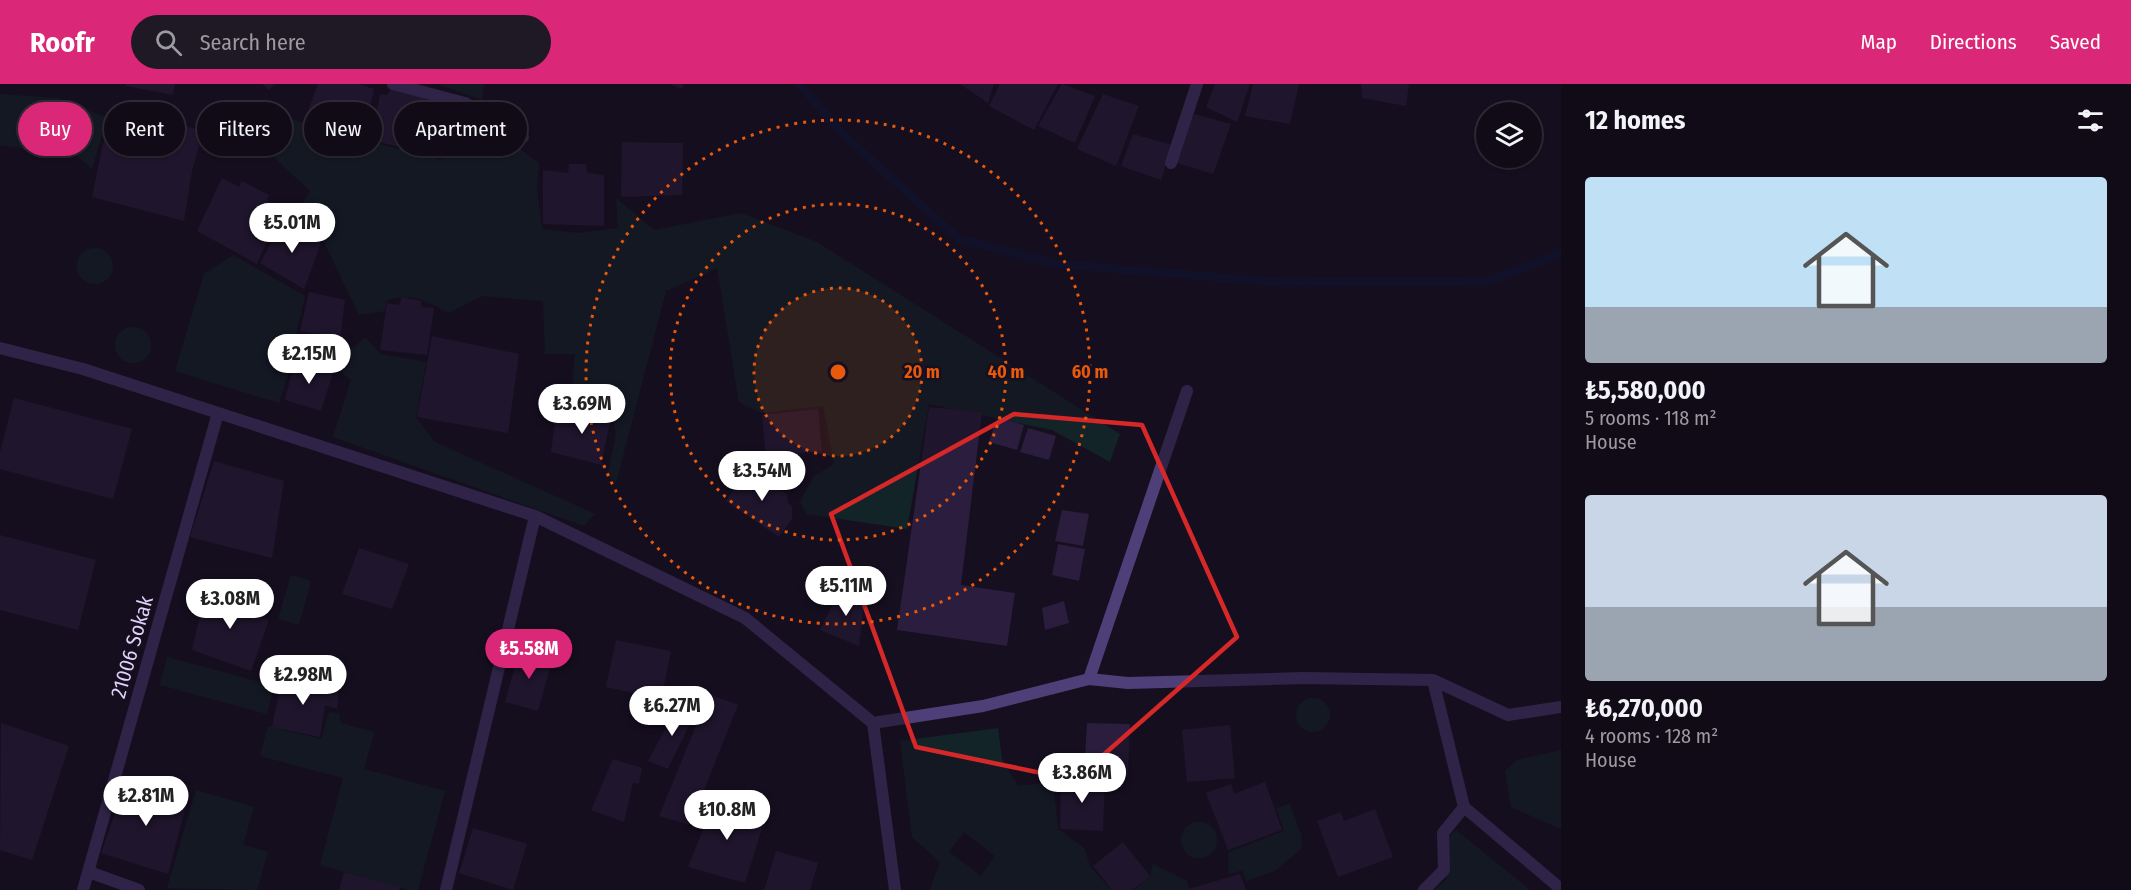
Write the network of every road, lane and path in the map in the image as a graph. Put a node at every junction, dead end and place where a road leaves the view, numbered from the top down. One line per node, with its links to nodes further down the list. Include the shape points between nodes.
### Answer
1 (393, 84): 3 (street)
2 (1197, 84): 4 (street)
3 (461, 102)
4 (1171, 163)
5 (0, 348): 7 (street, via 83,369)
6 (1187, 391): 9 (street)
7 (218, 413): 8 (street); 14 (street, 21006 Sokak)
8 (535, 516): 12 (street, via 745,618); 17 (street)
9 (1089, 679): 10 (street, via 1128,683 1304,678); 12 (street, via 983,706)
10 (1433, 680): 11 (street, via 1508,715); 13 (street)
11 (1561, 707)
12 (873, 723): 18 (street)
13 (1464, 807): 19 (street, via 1443,833 1444,870); 20 (street)
14 (89, 872): 15 (street, 21006 Sokak); 16 (street)
15 (83, 890)
16 (139, 890)
17 (447, 890)
18 (895, 890)
19 (1424, 890)
20 (1561, 890)

